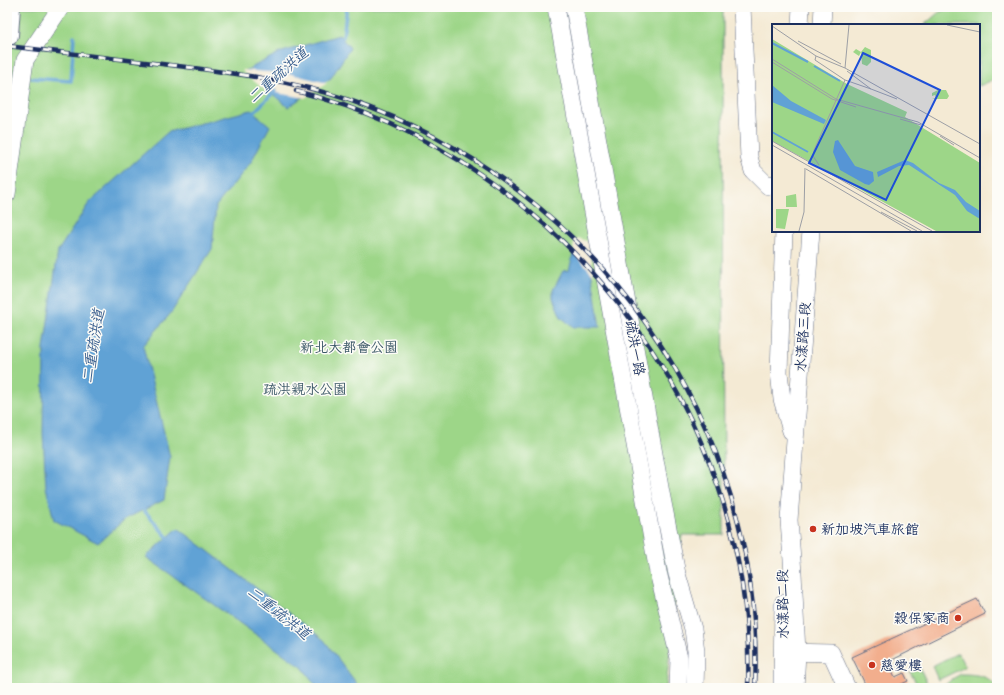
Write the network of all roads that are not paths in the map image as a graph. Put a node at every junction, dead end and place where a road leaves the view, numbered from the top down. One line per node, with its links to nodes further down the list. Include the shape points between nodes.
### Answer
1 (10, 7): 10 (highway)
2 (61, 7): 12 (street, via 25,60)
3 (556, 7): 17 (street, 疏洪一路, via 658,572 679,658)
4 (574, 7): 18 (street, 疏洪一路, via 661,493 677,574 693,629 696,651)
5 (742, 7): 11 (street, via 749,157 753,172)
6 (801, 7): 8 (street)
7 (823, 7): 9 (street)
8 (800, 24)
9 (822, 24)
10 (7, 35)
11 (772, 188)
12 (7, 194)
13 (784, 232): 15 (street, via 779,372 782,399)
14 (811, 232): 15 (street, 水漾路三段)
15 (795, 443): 16 (street, 水漾路二段, via 789,520 793,572)
16 (790, 652): 19 (street, 水漾路二段); 20 (street, 水漾路二段); 21 (street, via 831,653)
17 (678, 688)
18 (695, 688)
19 (782, 688)
20 (795, 688)
21 (847, 688)

